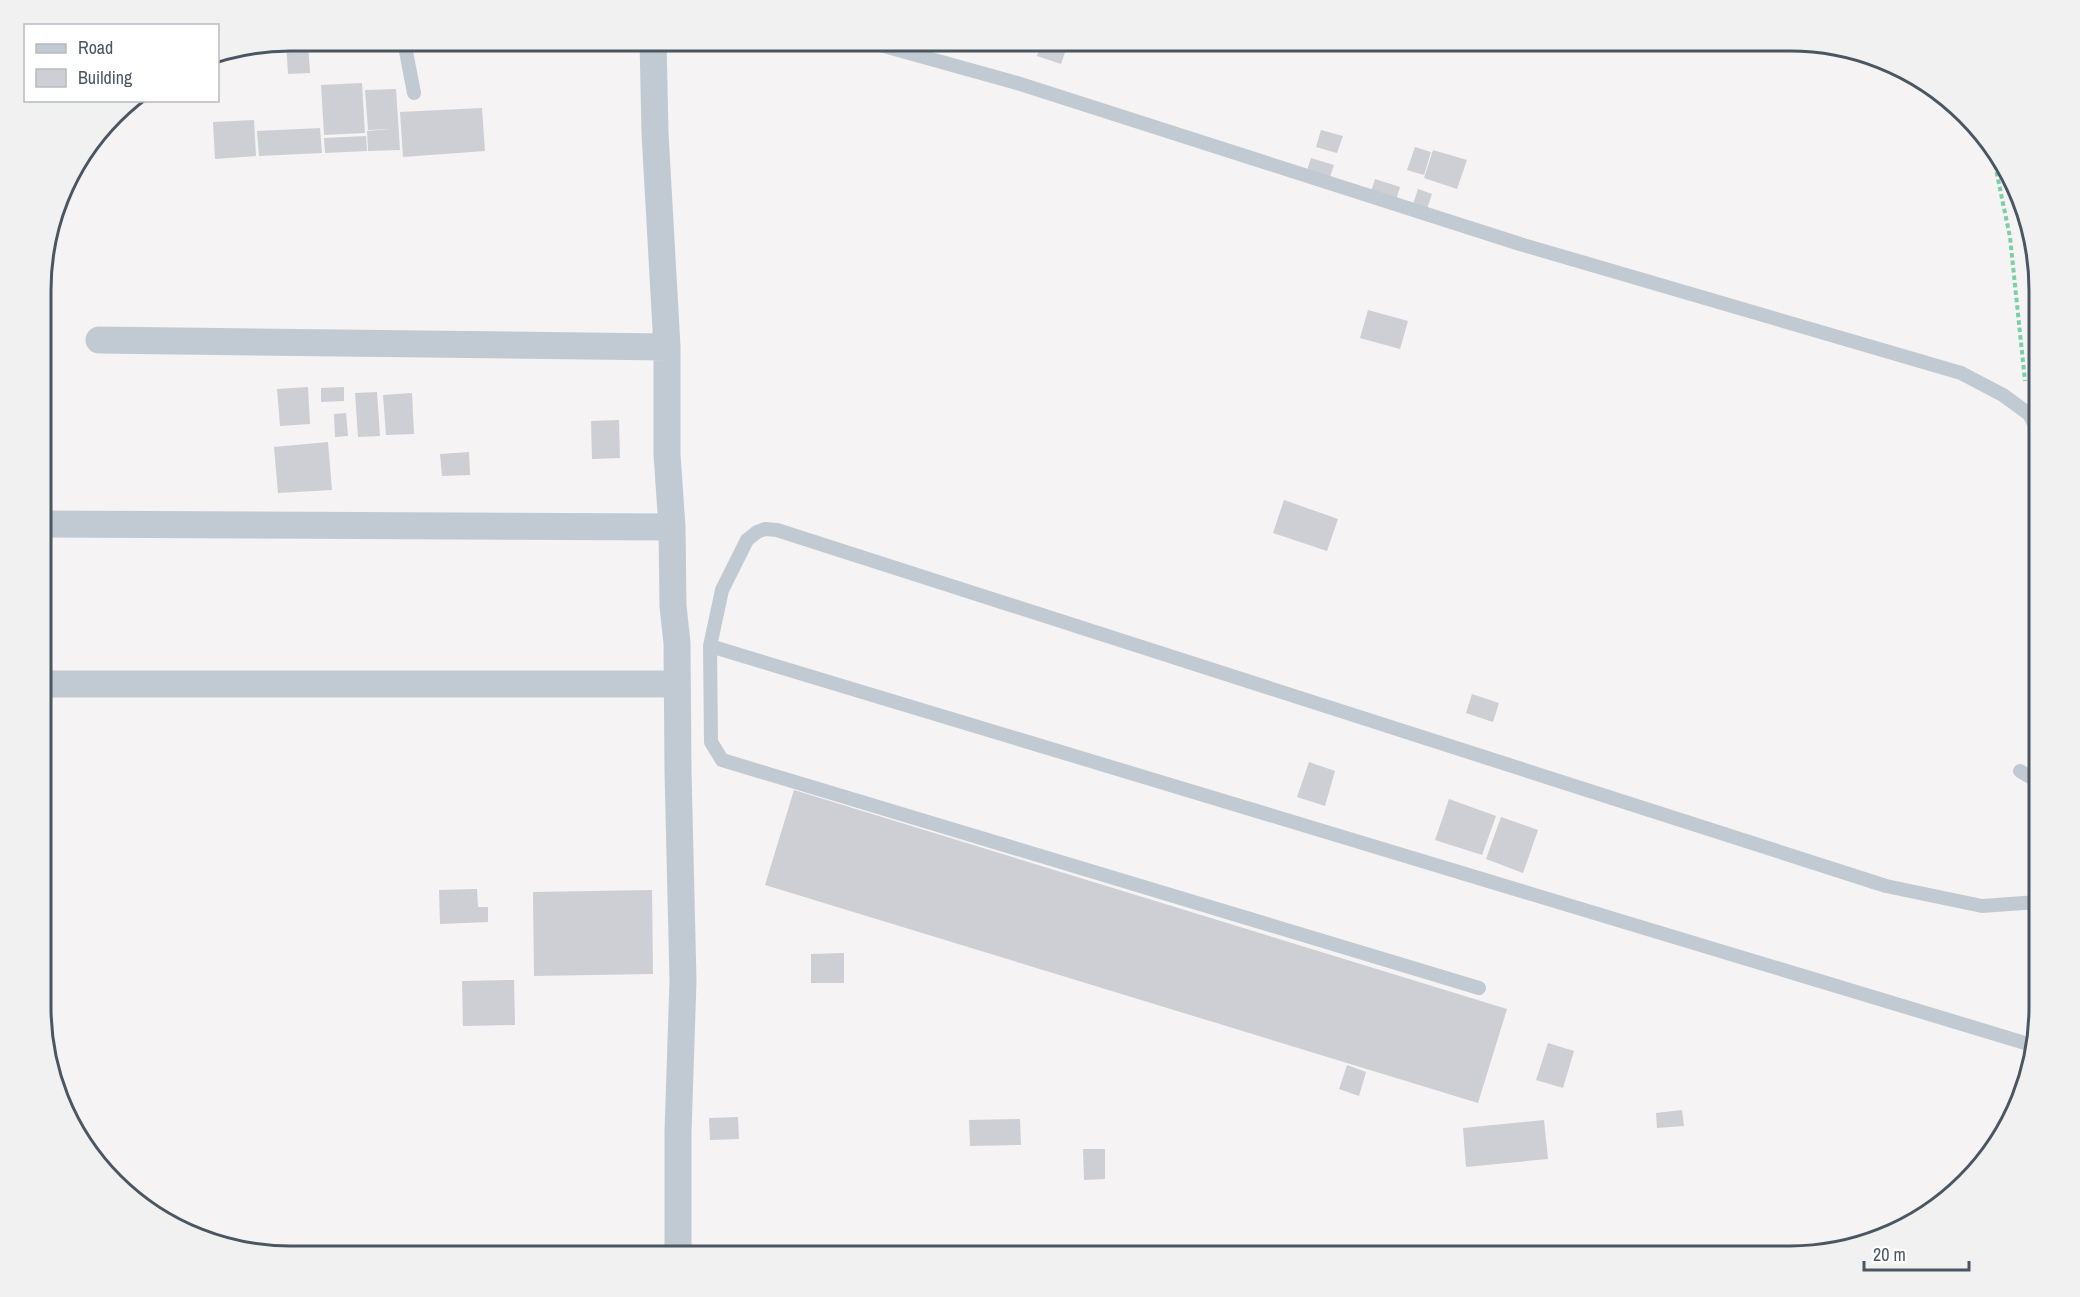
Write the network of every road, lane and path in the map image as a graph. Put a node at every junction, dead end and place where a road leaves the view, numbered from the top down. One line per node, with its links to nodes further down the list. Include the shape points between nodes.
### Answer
1 (406, 51): 4 (lane)
2 (653, 51): 7 (street)
3 (904, 51): 8 (lane, via 1039,90 1520,244 1961,373)
4 (414, 93)
5 (1996, 169): 8 (path, via 2010,237)
6 (99, 340): 7 (street)
7 (667, 347): 10 (street)
8 (2029, 414)
9 (51, 524): 10 (street)
10 (672, 527): 13 (street)
11 (710, 646): 16 (lane, via 722,590 747,540 765,529 777,530 1886,886 1982,906); 17 (lane, via 711,742 723,760); 18 (lane)
12 (51, 684): 13 (street)
13 (676, 684): 19 (street, via 683,981)
14 (2020, 771): 15 (lane)
15 (2029, 776)
16 (2029, 903)
17 (1479, 988)
18 (2026, 1044)
19 (678, 1246)

